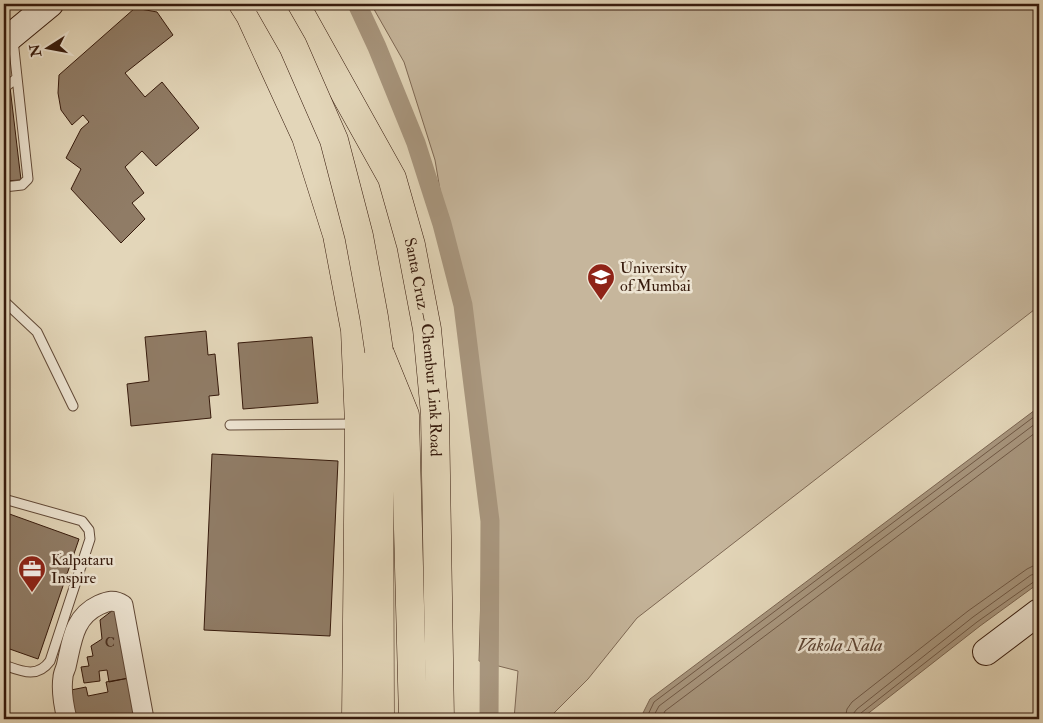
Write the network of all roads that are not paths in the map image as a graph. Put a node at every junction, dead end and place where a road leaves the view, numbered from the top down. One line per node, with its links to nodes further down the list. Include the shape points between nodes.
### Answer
1 (50, 4): 4 (street)
2 (295, 4): 22 (highway, Santa Cruz – Chembur Link Road, via 392,178 411,245 427,329 435,414)
3 (258, 6): 9 (highway, bridge, via 293,46 334,140 359,236); 11 (highway, via 306,137 337,235 355,330)
4 (8, 38): 5 (lane)
5 (17, 78): 6 (lane); 7 (lane, via 28,179 22,185)
6 (4, 88)
7 (4, 187)
8 (4, 301): 10 (lane, via 37,332)
9 (379, 351): 20 (highway); 21 (highway, via 405,415)
10 (73, 406)
11 (359, 424): 12 (lane); 19 (highway)
12 (230, 425)
13 (4, 499): 16 (lane, via 82,521 90,539 50,661 45,668 32,672)
14 (1039, 612): 15 (street)
15 (986, 652)
16 (4, 665)
17 (67, 719): 18 (street, via 62,676 77,626 84,614 112,600 123,605)
18 (144, 719)
19 (356, 719)
20 (380, 719)
21 (413, 719)
22 (440, 719)

